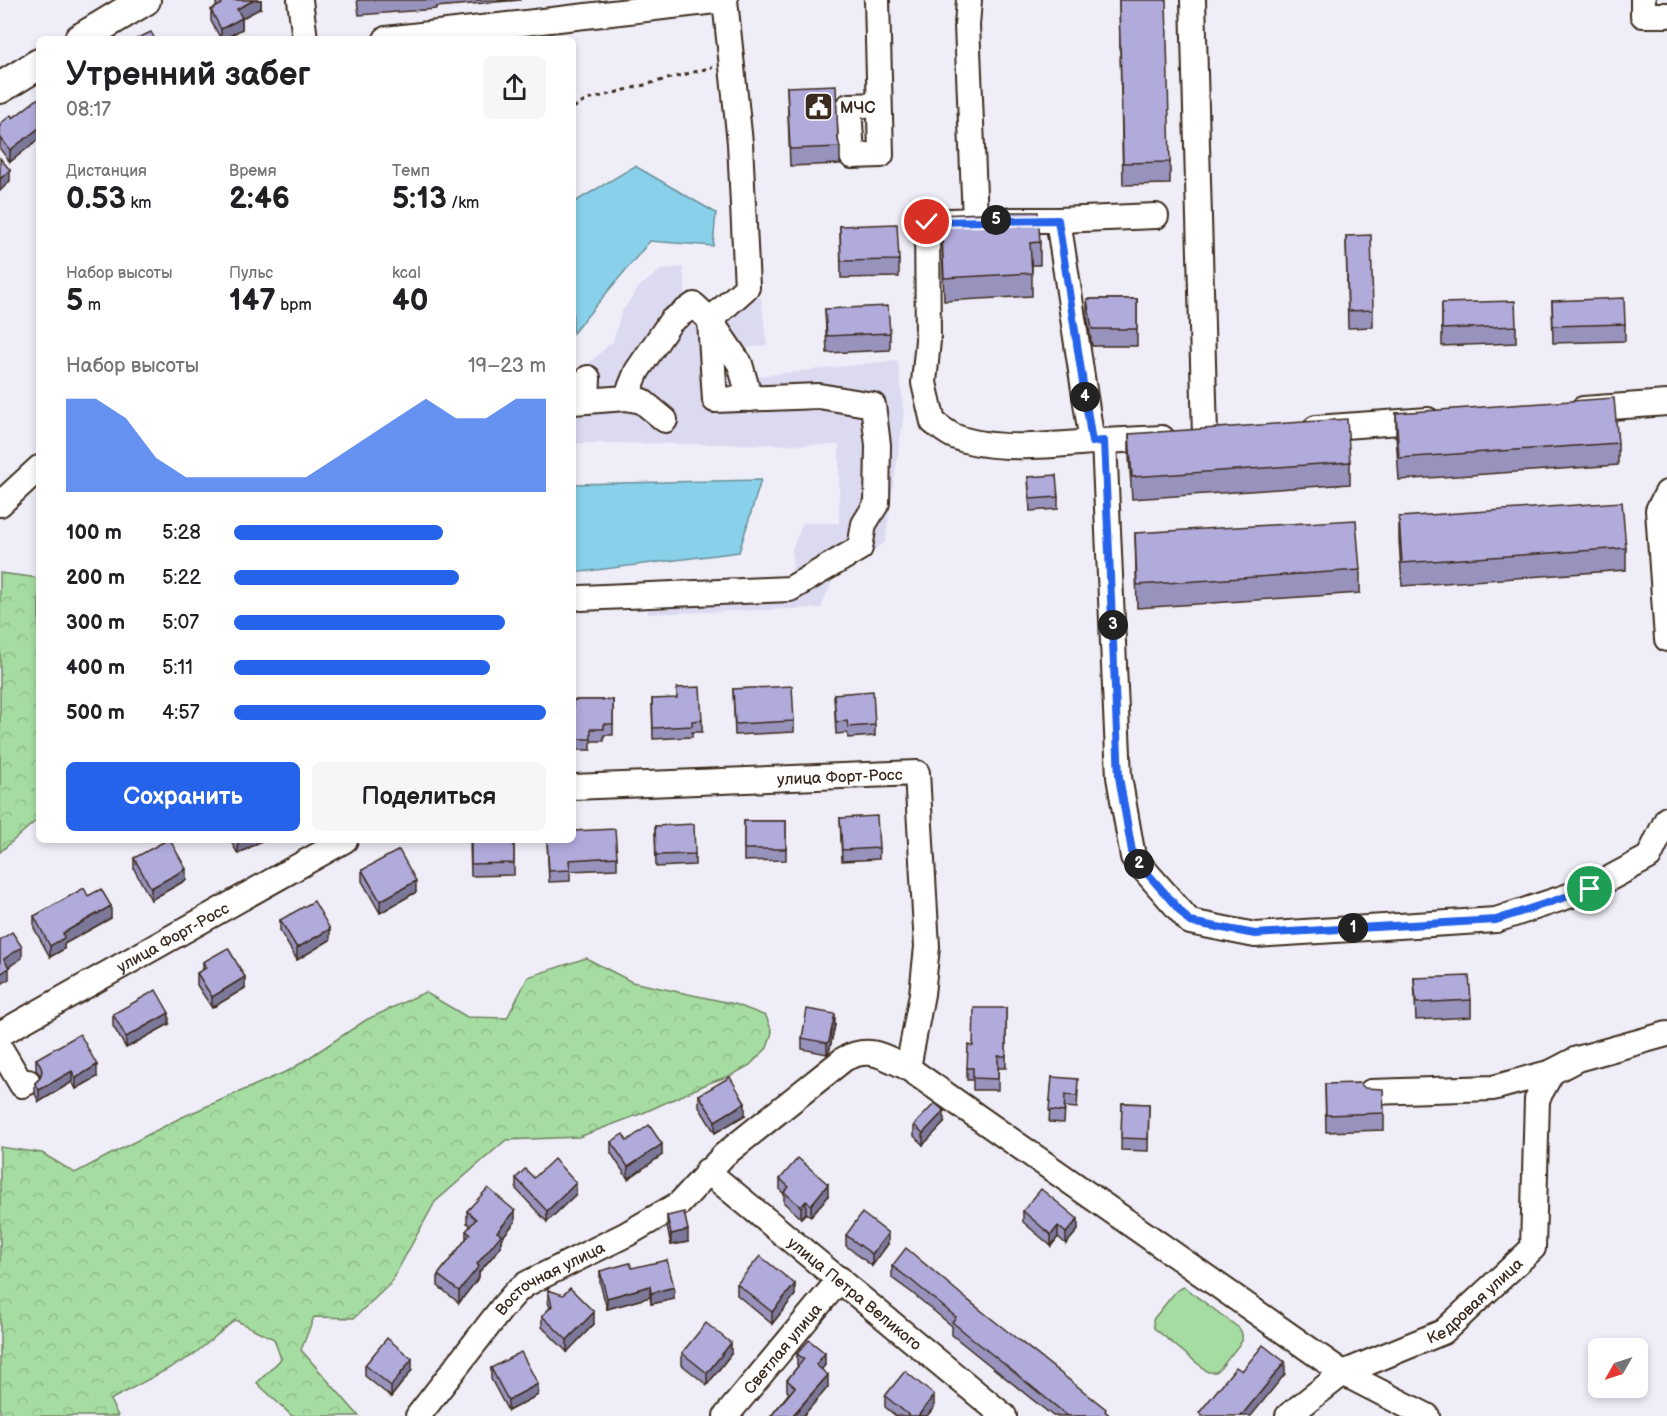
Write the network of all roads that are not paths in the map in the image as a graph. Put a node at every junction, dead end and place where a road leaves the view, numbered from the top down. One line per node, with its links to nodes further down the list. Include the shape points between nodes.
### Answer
1 (144, 0): 10 (main road)
2 (300, 0): 11 (street)
3 (725, 0): 9 (street); 19 (street, via 740,142 747,287)
4 (877, 0): 15 (street)
5 (969, 0): 17 (street)
6 (1193, 0): 28 (street, via 1217,435)
7 (1643, 0): 8 (street, via 1643,15)
8 (1667, 15)
9 (541, 30): 12 (street)
10 (85, 36)
11 (310, 36)
12 (438, 36)
13 (36, 66): 14 (main road)
14 (0, 88)
15 (879, 105)
16 (1156, 216): 18 (street)
17 (975, 220): 18 (street); 28 (street, via 927,222 928,340 924,383 933,422 954,437 971,442 1009,446)
18 (1058, 220): 28 (street)
19 (710, 320): 21 (street, via 694,305 672,321 632,364); 22 (street, via 740,364); 22 (street, via 714,400)
20 (583, 394): 21 (street)
21 (626, 398): 26 (street, via 642,401)
22 (750, 399): 32 (street, via 819,396 873,405 878,445 877,503 864,524 861,548 790,589)
23 (1667, 403): 24 (street)
24 (1560, 410)
25 (1454, 418): 27 (street)
26 (665, 420)
27 (1300, 429)
28 (1098, 442): 35 (street, via 1119,777 1133,857 1190,922 1255,934 1496,920 1590,889 1649,857)
29 (36, 471): 31 (street)
30 (1667, 494): 33 (street, via 1658,510)
31 (0, 504)
32 (581, 598)
33 (1667, 639)
34 (576, 787): 40 (street, улица Форт-Росс, via 917,773 927,947)
35 (1667, 819)
36 (340, 843): 37 (street, улица Форт-Росс)
37 (0, 1034)
38 (1667, 1034): 41 (street, via 1577,1059)
39 (0, 1048): 42 (street, via 22,1085)
40 (908, 1068): 44 (street, Восточная улица, via 877,1053 854,1054 844,1059); 46 (street, Восточная улица)
41 (1552, 1072): 43 (street, via 1493,1088); 46 (street, Кедровая улица, via 1537,1099 1533,1248 1443,1332)
42 (28, 1082)
43 (1371, 1092)
44 (707, 1171): 45 (street, улица Петра Великого); 47 (street, Восточная улица, via 679,1204 521,1288)
45 (840, 1279): 48 (street, Светлая улица); 49 (street, улица Петра Великого)
46 (1343, 1373): 50 (street, Кедровая улица); 51 (street, Восточная улица)
47 (418, 1416)
48 (726, 1416)
49 (1004, 1416)
50 (1288, 1416)
51 (1427, 1416)

